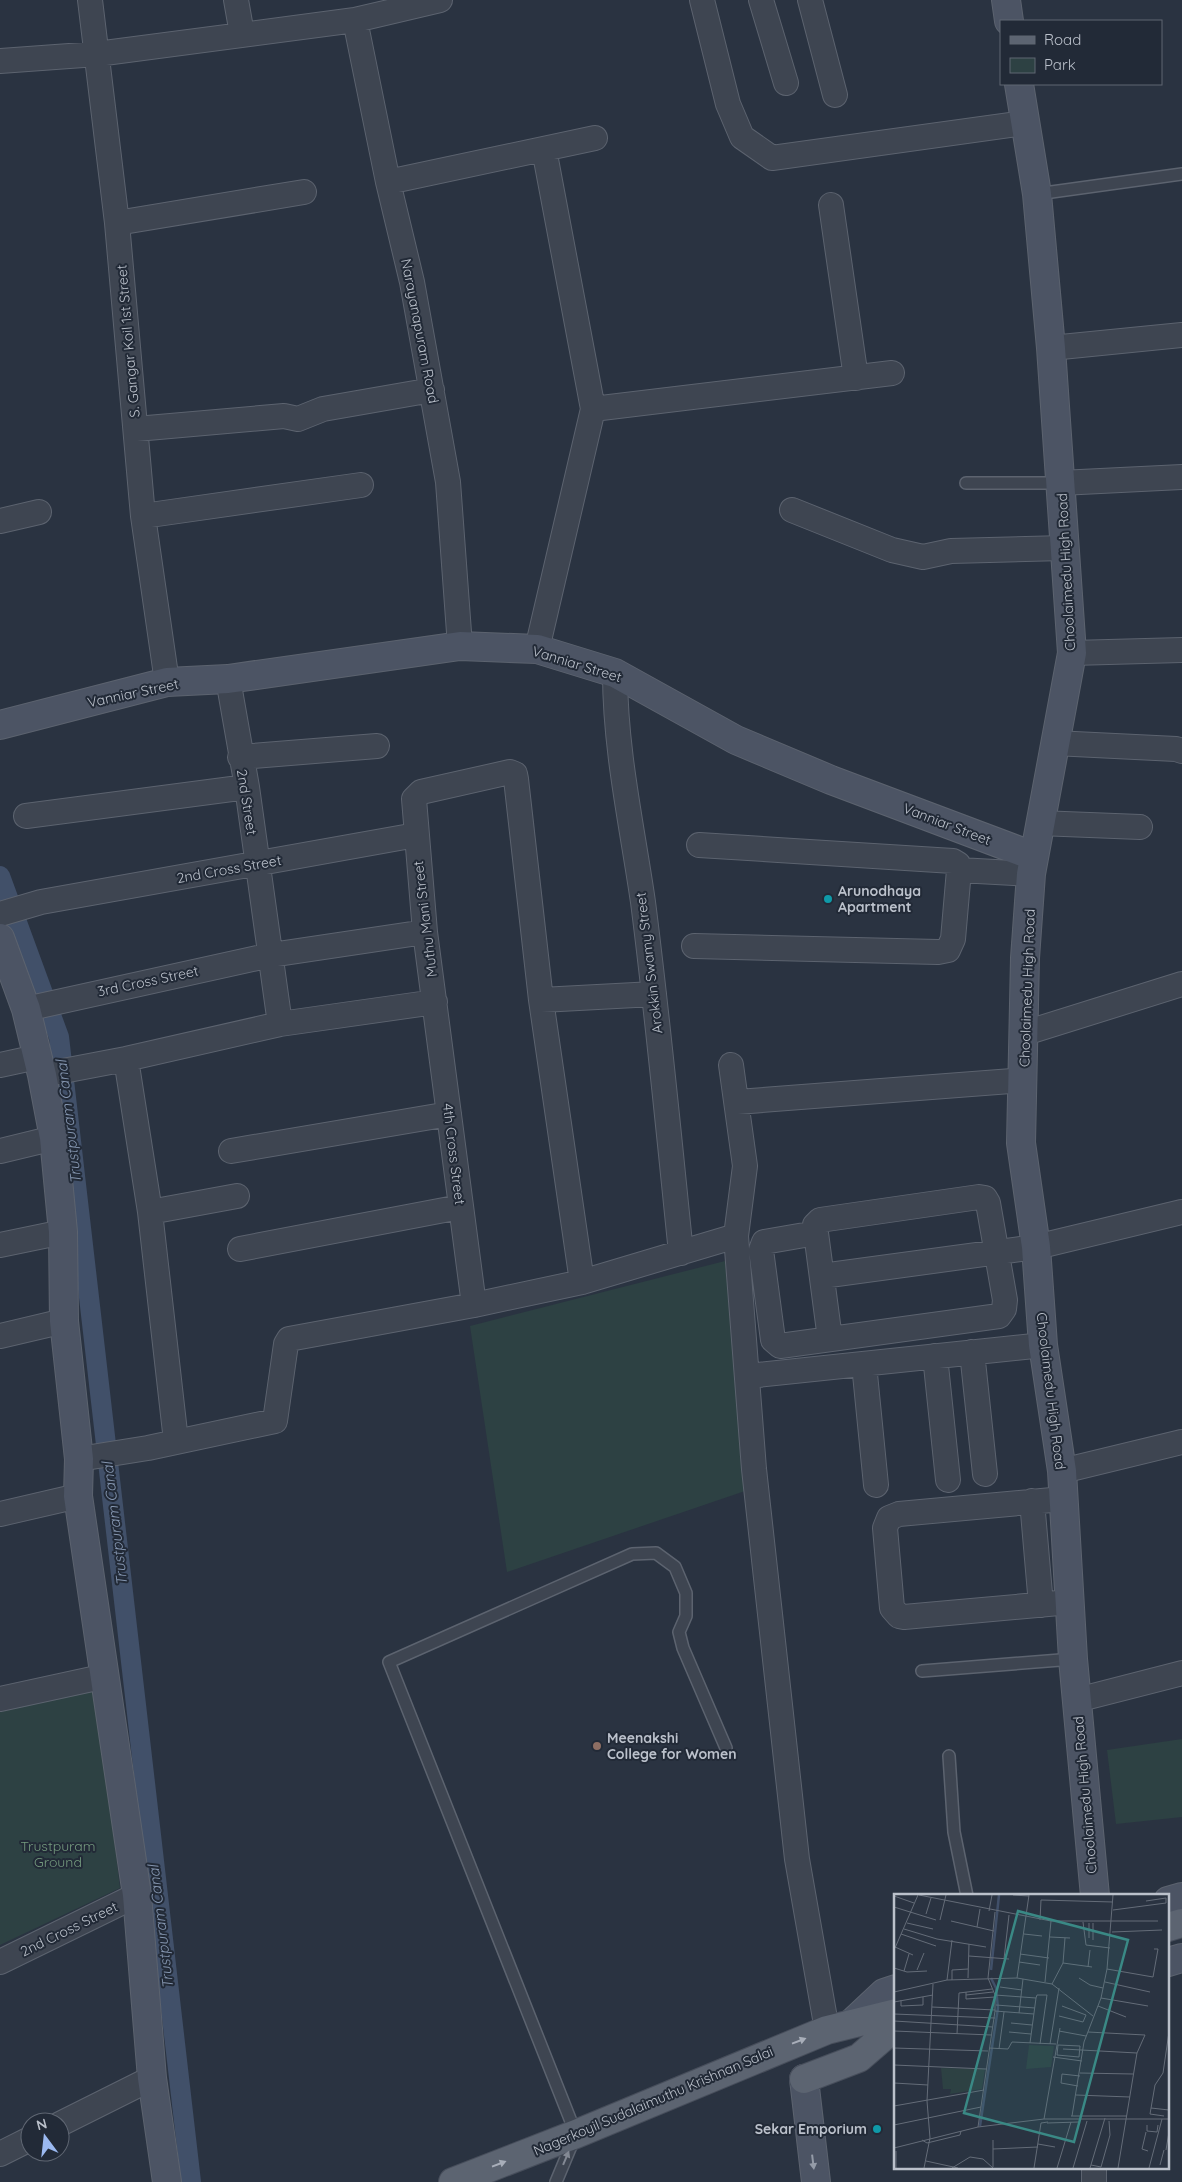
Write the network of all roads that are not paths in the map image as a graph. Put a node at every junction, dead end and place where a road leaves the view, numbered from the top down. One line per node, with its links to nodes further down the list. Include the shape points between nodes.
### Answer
1 (90, 0): 11 (street, S. Gangar Koil 1st Street)
2 (236, 0): 10 (street)
3 (440, 0): 8 (street)
4 (702, 0): 16 (street, via 728,104 742,137 772,158)
5 (761, 0): 13 (street)
6 (810, 0): 15 (street)
7 (1006, 0): 9 (street)
8 (355, 20): 10 (street); 20 (street, Narayanapuram Road)
9 (1009, 20)
10 (242, 34): 11 (street)
11 (97, 54): 12 (street); 24 (street, S. Gangar Koil 1st Street)
12 (0, 61)
13 (786, 83)
14 (1019, 85): 16 (street, Choolaimedu High Road)
15 (835, 95)
16 (1025, 124): 22 (street, Choolaimedu High Road)
17 (595, 138): 18 (street)
18 (544, 148): 20 (street); 30 (street)
19 (1182, 174): 22 (lane)
20 (388, 182): 29 (street, Narayanapuram Road, via 412,282)
21 (304, 192): 24 (street)
22 (1037, 194): 26 (street, Choolaimedu High Road)
23 (831, 205): 28 (street)
24 (117, 223): 31 (street, S. Gangar Koil 1st Street)
25 (1182, 335): 26 (street)
26 (1051, 348): 34 (street, Choolaimedu High Road)
27 (892, 373): 28 (street)
28 (856, 378): 30 (street)
29 (432, 390): 31 (street, via 323,409 298,419 284,416); 41 (street, Narayanapuram Road, via 448,482)
30 (593, 409): 42 (street)
31 (136, 429): 38 (street, S. Gangar Koil 1st Street)
32 (1182, 477): 34 (street)
33 (966, 483): 34 (lane)
34 (1060, 483): 40 (street, Choolaimedu High Road)
35 (361, 485): 38 (street)
36 (792, 510): 40 (street, via 892,550 923,557 951,551)
37 (40, 512): 39 (street)
38 (143, 516): 47 (street, S. Gangar Koil 1st Street)
39 (0, 522)
40 (1064, 548): 44 (street, Choolaimedu High Road)
41 (460, 646): 42 (street, Vanniar Street); 46 (street, Vanniar Street)
42 (537, 649): 45 (street, Vanniar Street)
43 (1182, 650): 44 (street)
44 (1072, 653): 49 (street, Choolaimedu High Road)
45 (615, 673): 60 (street, Vanniar Street, via 736,740); 68 (street, Arokkin Swamy Street, via 620,752)
46 (228, 680): 47 (street, Vanniar Street); 52 (street, 2nd Street)
47 (167, 682): 48 (street, Vanniar Street)
48 (0, 725)
49 (1054, 743): 51 (street, via 1176,748); 55 (street, Choolaimedu High Road)
50 (377, 746): 52 (street)
51 (1182, 751)
52 (240, 757): 53 (street, 2nd Street)
53 (247, 787): 54 (street); 59 (street, 2nd Street)
54 (26, 816)
55 (1039, 823): 56 (street); 60 (street, Choolaimedu High Road)
56 (1140, 827)
57 (416, 834): 59 (street, 2nd Cross Street); 63 (street, Muthu Mani Street); 69 (street, Muthu Mani Street, via 416,794 510,772 515,774)
58 (699, 845): 61 (street, via 953,861)
59 (256, 865): 62 (street, 2nd Cross Street, via 41,902); 66 (street, 2nd Street)
60 (1032, 865): 61 (street); 73 (street, Choolaimedu High Road, via 1025,958)
61 (959, 870): 65 (street, via 948,950)
62 (0, 914)
63 (425, 932): 66 (street, 3rd Cross Street); 70 (street, Muthu Mani Street)
64 (0, 938): 71 (street)
65 (694, 946)
66 (271, 955): 71 (street, 3rd Cross Street); 72 (street, 2nd Street)
67 (1182, 984): 73 (street)
68 (654, 994): 69 (street); 95 (street, Arokkin Swamy Street)
69 (541, 1000): 97 (street)
70 (435, 1002): 72 (street); 80 (street, 4th Cross Street)
71 (26, 1009): 77 (street)
72 (280, 1024): 74 (street)
73 (1025, 1032): 78 (street, Choolaimedu High Road)
74 (126, 1059): 77 (street, via 92,1065); 86 (street)
75 (0, 1065): 77 (street)
76 (731, 1065): 79 (street)
77 (40, 1066): 81 (street)
78 (1024, 1080): 79 (street); 92 (street, Choolaimedu High Road, via 1021,1143)
79 (737, 1102): 90 (street, via 744,1166)
80 (449, 1114): 83 (street); 85 (street, 4th Cross Street)
81 (54, 1138): 82 (street); 88 (street)
82 (0, 1151)
83 (231, 1151)
84 (237, 1196): 86 (street)
85 (460, 1207): 93 (street); 100 (street, 4th Cross Street)
86 (150, 1212): 109 (street)
87 (1182, 1212): 92 (street)
88 (63, 1232): 91 (street); 101 (street)
89 (816, 1233): 94 (street, via 820,1220 979,1197 988,1202); 96 (street); 98 (street, via 764,1242 761,1250)
90 (736, 1236): 95 (street); 99 (street)
91 (0, 1245)
92 (1036, 1247): 94 (street); 104 (street, Choolaimedu High Road)
93 (240, 1249)
94 (998, 1252): 96 (street); 103 (street, via 1005,1300 999,1316)
95 (681, 1253): 97 (street)
96 (822, 1276): 103 (street)
97 (582, 1282): 100 (street)
98 (766, 1288): 99 (street); 103 (street, via 776,1344)
99 (740, 1292): 108 (street)
100 (474, 1305): 109 (street, via 289,1339 275,1421)
101 (64, 1321): 102 (street); 111 (street)
102 (0, 1336)
103 (830, 1339)
104 (1043, 1345): 105 (street); 112 (street, Choolaimedu High Road)
105 (972, 1352): 106 (street); 113 (street)
106 (935, 1356): 107 (street); 114 (street)
107 (864, 1364): 108 (street); 115 (street)
108 (748, 1376): 138 (street, via 754,1469 797,1859)
109 (176, 1441): 111 (street)
110 (1182, 1442): 112 (street)
111 (79, 1459): 116 (street)
112 (1062, 1471): 117 (street, Choolaimedu High Road)
113 (985, 1474)
114 (948, 1480)
115 (876, 1485)
116 (78, 1496): 119 (street); 125 (street)
117 (1063, 1499): 118 (street); 120 (street, Choolaimedu High Road)
118 (1032, 1502): 121 (street); 121 (street, via 899,1514 888,1518 885,1528 892,1608 899,1616)
119 (0, 1514)
120 (1070, 1602): 121 (street); 122 (street, Choolaimedu High Road)
121 (1041, 1605)
122 (1073, 1659): 123 (lane); 127 (street, Choolaimedu High Road)
123 (922, 1671)
124 (1182, 1673): 127 (street)
125 (106, 1676): 126 (street); 132 (street)
126 (0, 1700)
127 (1077, 1700): 131 (street, Choolaimedu High Road)
128 (726, 1748): 144 (lane, via 683,1648 679,1632 686,1616 686,1593 675,1567 656,1553 632,1554 388,1662)
129 (949, 1756): 130 (lane, via 954,1832)
130 (967, 1894)
131 (1095, 1894)
132 (137, 1895): 133 (street, 2nd Cross Street); 141 (street)
133 (0, 1962)
134 (894, 1990): 136 (street, via 884,1993)
135 (894, 2013): 136 (main road, Nagerkoyil Sudalaimuthu Krishnan Salai)
136 (853, 2022): 138 (main road, Nagerkoyil Sudalaimuthu Krishnan Salai)
137 (894, 2028): 140 (main road)
138 (826, 2030): 144 (main road, Nagerkoyil Sudalaimuthu Krishnan Salai, one-way to 138)
139 (894, 2047): 140 (street)
140 (859, 2058): 142 (main road)
141 (152, 2078): 143 (street); 147 (street)
142 (804, 2079): 150 (street, one-way to 150)
143 (70, 2119)
144 (576, 2134): 148 (main road, Nagerkoyil Sudalaimuthu Krishnan Salai, one-way to 144); 149 (lane, one-way to 144)
145 (20, 2144): 146 (street)
146 (0, 2154)
147 (167, 2182)
148 (454, 2182)
149 (556, 2182)
150 (816, 2182)

